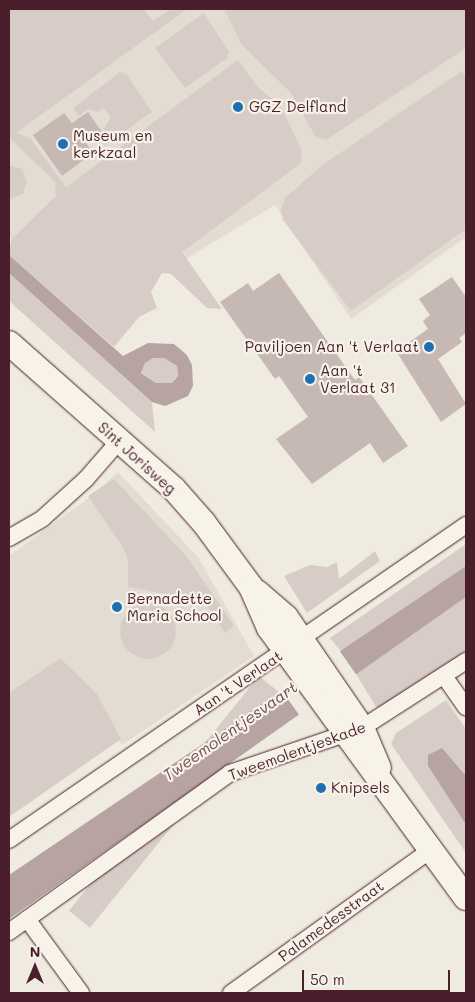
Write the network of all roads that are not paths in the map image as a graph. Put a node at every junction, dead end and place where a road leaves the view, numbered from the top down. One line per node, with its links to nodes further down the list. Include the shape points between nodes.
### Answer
1 (9, 343): 2 (main road, Sint Jorisweg)
2 (119, 441): 4 (street, via 86,479 43,518); 5 (main road, Sint Jorisweg, via 174,489 251,586 269,628)
3 (466, 525): 5 (street, Aan 't Verlaat)
4 (9, 538)
5 (299, 653): 9 (main road, Sint Jorisweg); 10 (street, Aan 't Verlaat)
6 (466, 661): 7 (street, Tweemolentjeskade)
7 (444, 676): 8 (street); 9 (street, Tweemolentjeskade)
8 (466, 707)
9 (354, 732): 11 (main road, Sint Jorisweg); 13 (street, Tweemolentjeskade, via 230,773)
10 (9, 840)
11 (432, 850): 12 (main road, Sint Jorisweg); 16 (street, Palamedesstraat)
12 (466, 898)
13 (27, 919): 14 (street, Tweemolentjeskade); 15 (street)
14 (9, 932)
15 (82, 993)
16 (231, 993)

